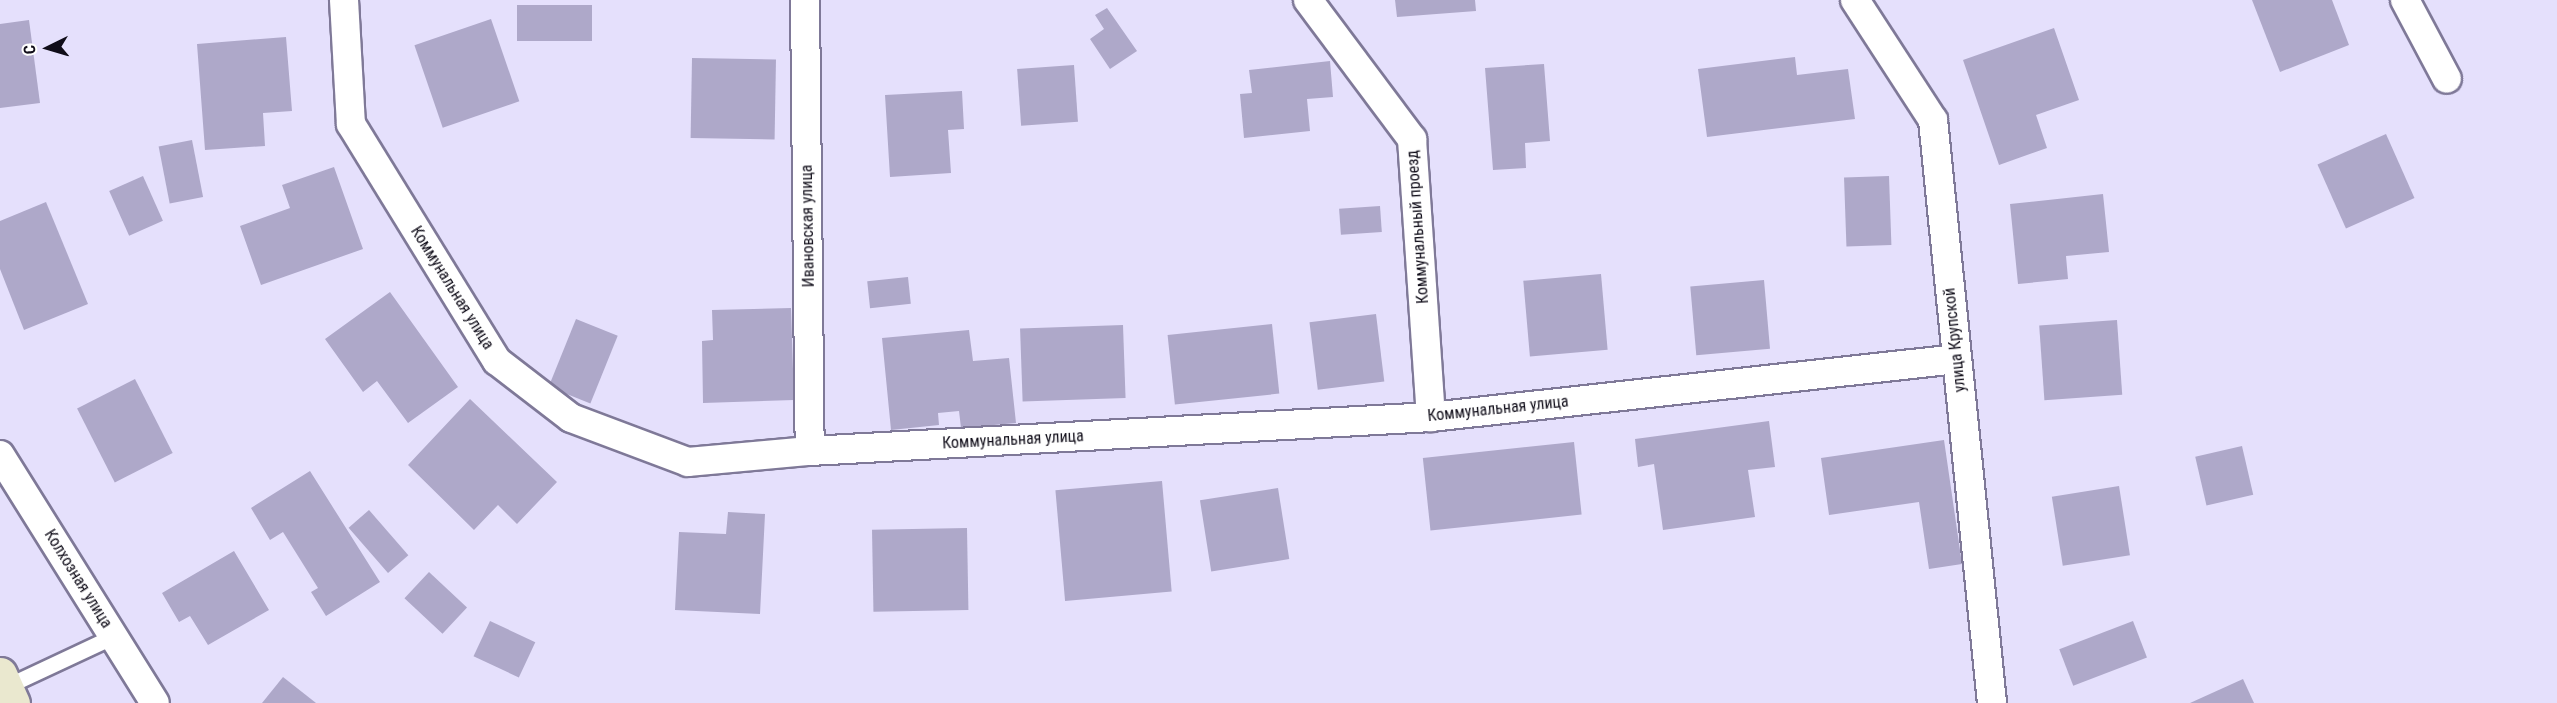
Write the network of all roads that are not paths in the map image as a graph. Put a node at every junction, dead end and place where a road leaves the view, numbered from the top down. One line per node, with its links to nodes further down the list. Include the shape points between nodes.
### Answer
1 (344, 0): 9 (street, Коммунальная улица, via 351,124 497,362 571,418 688,462)
2 (805, 0): 9 (street, Ивановская улица)
3 (1308, 0): 8 (street, Коммунальный проезд, via 1412,139)
4 (1855, 0): 7 (street, улица Крупской, via 1933,120)
5 (2405, 0): 6 (street)
6 (2447, 80)
7 (1957, 358): 8 (street, Коммунальная улица); 14 (street, улица Крупской)
8 (1431, 417): 9 (street, Коммунальная улица)
9 (810, 451)
10 (0, 455): 11 (street, Колхозная улица)
11 (114, 636): 12 (lane); 13 (street, Колхозная улица)
12 (6, 688)
13 (155, 703)
14 (1992, 703)

